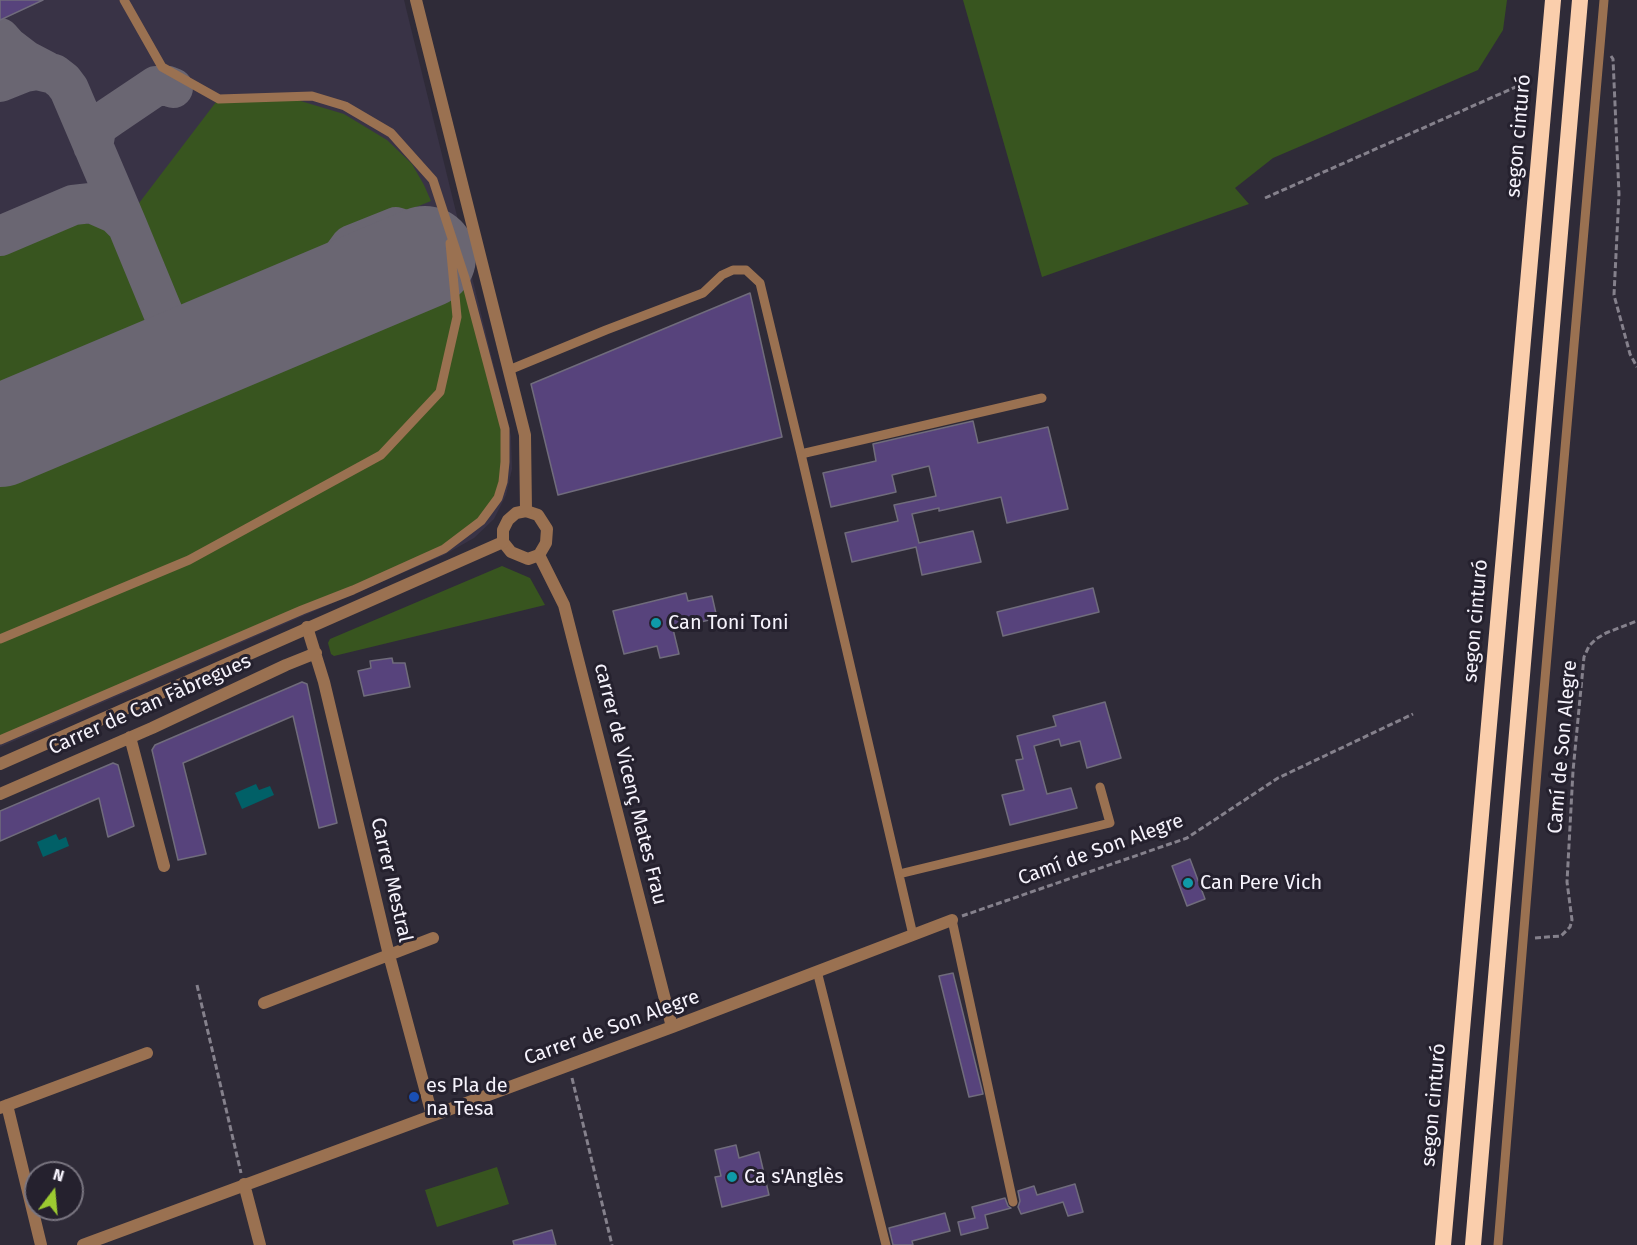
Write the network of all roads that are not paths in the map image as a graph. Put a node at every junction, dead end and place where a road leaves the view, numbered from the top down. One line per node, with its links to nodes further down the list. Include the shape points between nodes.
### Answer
1 (124, 0): 6 (lane, via 162,67 219,99 312,96 345,106 392,133 433,180)
2 (416, 0): 7 (street)
3 (1553, 0): 39 (highway, segon cinturó)
4 (1580, 0): 40 (highway)
5 (1604, 0): 41 (lane)
6 (448, 222): 14 (lane, via 457,317 440,392 381,455 189,560); 17 (lane, via 505,429 503,482 498,498 481,520 435,553)
7 (508, 370): 9 (lane, via 703,293 733,270 746,270 760,283); 10 (street, via 525,435)
8 (1042, 398): 9 (lane)
9 (801, 454): 22 (lane)
10 (526, 511): 11 (street, via 508,520); 12 (street, via 538,515 547,529 546,543)
11 (503, 542): 12 (street, via 510,552 528,559); 13 (street)
12 (539, 555): 29 (street, carrer de Vicenç Mates Frau, via 564,605)
13 (308, 627): 15 (street, Carrer Mestral); 18 (street)
14 (0, 639)
15 (316, 653): 16 (street, Carrer de Can Fàbregues); 26 (street, Carrer Mestral)
16 (130, 738): 20 (street, Carrer de Can Fàbregues); 21 (street)
17 (0, 740)
18 (0, 764)
19 (1100, 787): 22 (lane, via 1110,823)
20 (0, 794)
21 (164, 866)
22 (899, 874): 24 (lane)
23 (952, 920): 24 (street, Carrer de Son Alegre); 34 (lane)
24 (913, 935): 27 (street, Carrer de Son Alegre)
25 (433, 938): 26 (street)
26 (389, 955): 28 (street); 32 (street, Carrer Mestral)
27 (817, 971): 29 (street, Carrer de Son Alegre); 38 (lane)
28 (264, 1003)
29 (672, 1027): 32 (street, Carrer de Son Alegre)
30 (147, 1053): 31 (street)
31 (3, 1106): 35 (street)
32 (432, 1115): 33 (street, Carrer de Son Alegre)
33 (244, 1184): 36 (street, Carrer de Son Alegre); 37 (street)
34 (1013, 1202)
35 (42, 1245)
36 (83, 1245)
37 (260, 1245)
38 (886, 1245)
39 (1443, 1245)
40 (1473, 1245)
41 (1498, 1245)

